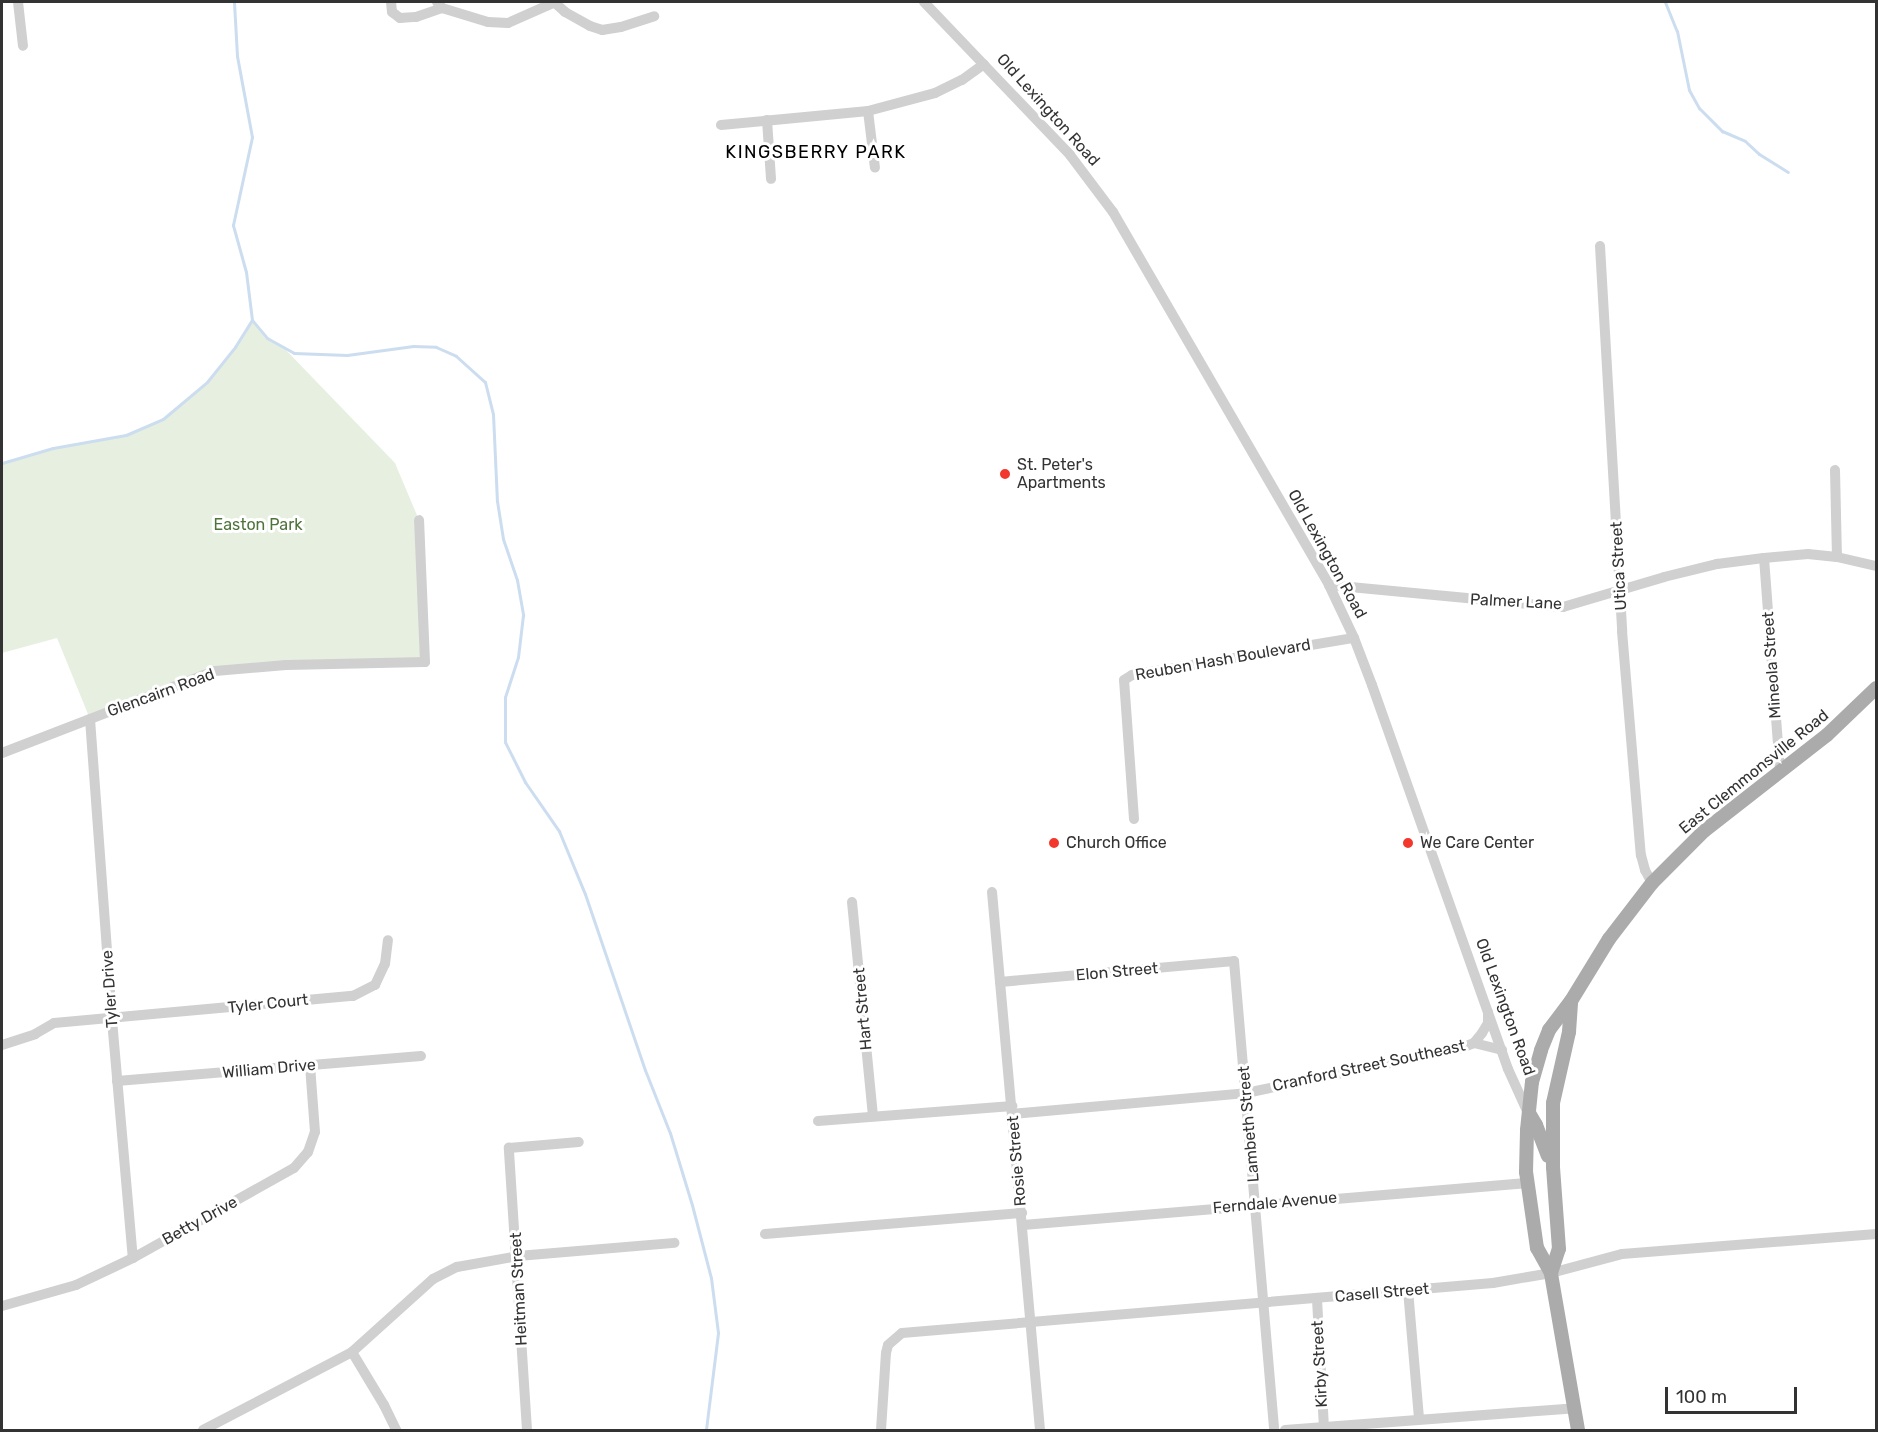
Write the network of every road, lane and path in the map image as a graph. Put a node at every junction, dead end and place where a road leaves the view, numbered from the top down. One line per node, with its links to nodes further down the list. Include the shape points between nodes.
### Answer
1 (18, 2): 7 (street)
2 (391, 2): 5 (street, via 392,12 400,18 416,16)
3 (553, 2): 5 (street, via 508,24 488,22); 6 (street, via 602,30)
4 (924, 2): 8 (street, Old Lexington Road)
5 (439, 5)
6 (654, 16)
7 (23, 46)
8 (984, 64): 9 (street, via 963,80 935,93); 20 (street, Old Lexington Road, via 1070,155 1113,212)
9 (868, 111): 10 (street); 12 (street)
10 (767, 120): 11 (street); 13 (street)
11 (721, 125)
12 (875, 168)
13 (771, 179)
14 (1600, 246): 21 (street, Utica Street)
15 (1835, 470): 17 (street)
16 (419, 520): 24 (street, Glencairn Road, via 424,662 215,671)
17 (1837, 557): 18 (street, Palmer Lane, via 1808,554); 19 (street, Palmer Lane)
18 (1764, 558): 21 (street, Palmer Lane, via 1717,564); 26 (street, Mineola Street)
19 (1876, 566)
20 (1329, 585): 21 (street, Palmer Lane, via 1546,607 1563,607); 22 (street, Old Lexington Road)
21 (1620, 591): 28 (street, Utica Street, via 1641,855)
22 (1354, 638): 27 (street, Reuben Hash Boulevard, via 1132,675 1124,680); 35 (street, Old Lexington Road)
23 (1876, 688): 26 (main road, East Clemmonsville Road)
24 (90, 719): 25 (street, Glencairn Road); 36 (street, Tyler Drive)
25 (2, 753)
26 (1780, 773): 28 (main road, East Clemmonsville Road, via 1704,831)
27 (1134, 819)
28 (1653, 883): 34 (main road, East Clemmonsville Road, via 1609,939)
29 (992, 892): 33 (street, Rosie Street)
30 (852, 902): 46 (street, Hart Street)
31 (388, 940): 36 (street, Tyler Court, via 385,963 375,985 353,996)
32 (1234, 961): 33 (street, Elon Street); 43 (street, Lambeth Street)
33 (1000, 982): 44 (street, Rosie Street)
34 (1571, 1000): 45 (main road, East Clemmonsville Road, via 1549,1030 1541,1050); 49 (main road, East Clemmonsville Road, via 1569,1032 1553,1103)
35 (1488, 1010): 37 (street, Cranford Street Southeast, via 1488,1023); 39 (street, Old Lexington Road)
36 (112, 1020): 38 (street, Tyler Court, via 54,1023); 42 (street, Tyler Drive)
37 (1474, 1043): 39 (street, Cranford Street Southeast); 43 (street, Cranford Street Southeast)
38 (2, 1045)
39 (1502, 1050): 45 (street, Old Lexington Road)
40 (421, 1056): 41 (street, William Drive)
41 (310, 1065): 42 (street, William Drive); 58 (street, Betty Drive, via 315,1132 308,1152 294,1168)
42 (117, 1081): 58 (street, Tyler Drive)
43 (1246, 1093): 44 (street, Cranford Street Southeast); 51 (street, Lambeth Street)
44 (1012, 1110): 46 (street, Cranford Street Southeast); 52 (street, Rosie Street)
45 (1528, 1113): 49 (main road, via 1546,1148); 50 (main road, Old Lexington Road)
46 (873, 1116): 47 (street, Cranford Street Southeast)
47 (818, 1121)
48 (579, 1142): 57 (street, Heitman Street, via 509,1148)
49 (1554, 1182): 59 (main road, Old Lexington Road, via 1558,1249)
50 (1527, 1183): 51 (street, Ferndale Avenue); 59 (main road, Old Lexington Road, via 1538,1248)
51 (1256, 1205): 53 (street, Ferndale Avenue); 62 (street, Lambeth Street)
52 (1022, 1213): 53 (street, Rosie Street); 54 (street)
53 (1023, 1225): 64 (street, Rosie Street)
54 (765, 1234)
55 (1876, 1234): 59 (street, Casell Street, via 1622,1254)
56 (674, 1243): 57 (street)
57 (518, 1256): 65 (street, via 457,1267 433,1279); 71 (street, Heitman Street)
58 (134, 1258): 63 (street, Betty Drive, via 76,1285)
59 (1551, 1273): 60 (street, Casell Street); 66 (main road, Old Lexington Road)
60 (1408, 1290): 61 (street, Casell Street); 67 (street)
61 (1317, 1299): 62 (street, Casell Street); 68 (street, Kirby Street)
62 (1263, 1303): 64 (street, Casell Street); 74 (street, Lambeth Street)
63 (2, 1306)
64 (1032, 1321): 72 (street, Casell Street, via 902,1334 888,1345); 73 (street, Rosie Street)
65 (352, 1352): 69 (street); 70 (street)
66 (1575, 1408): 67 (street); 76 (main road, Old Lexington Road)
67 (1419, 1419): 68 (street)
68 (1324, 1428): 75 (street)
69 (203, 1431)
70 (396, 1431)
71 (527, 1431)
72 (881, 1431)
73 (1040, 1431)
74 (1274, 1431)
75 (1285, 1431)
76 (1578, 1431)

